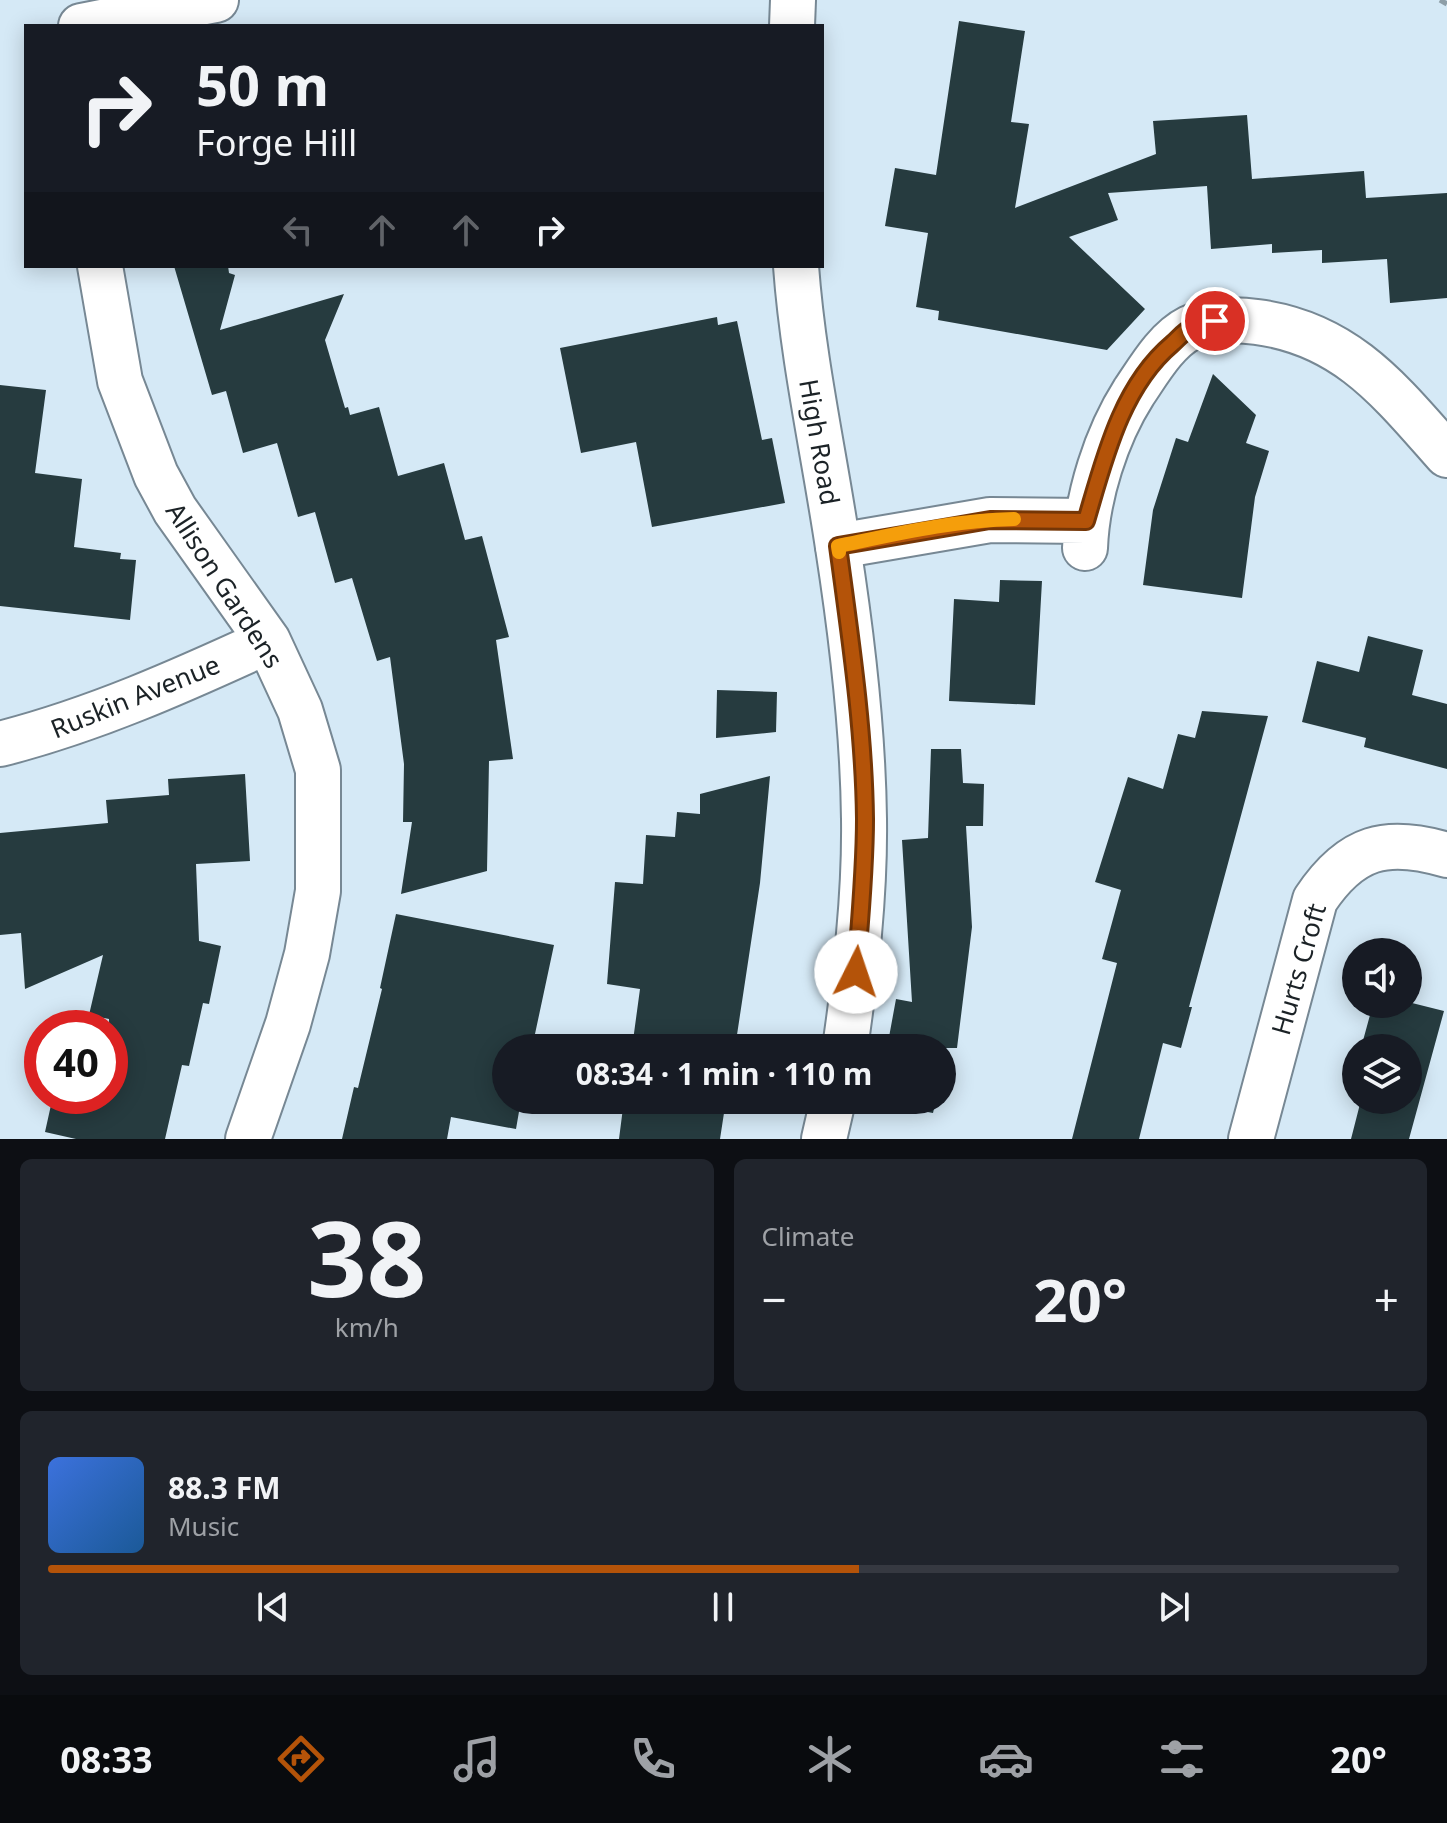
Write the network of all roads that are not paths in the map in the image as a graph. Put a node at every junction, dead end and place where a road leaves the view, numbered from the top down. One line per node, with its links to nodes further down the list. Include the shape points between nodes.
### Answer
1 (55, 0): 4 (street)
2 (216, 0): 5 (street)
3 (793, 0): 6 (street)
4 (59, 24)
5 (91, 24)
6 (792, 24)
7 (100, 268): 11 (street, Allison Gardens, via 120,381 156,475)
8 (796, 268): 10 (street, High Road)
9 (1445, 449): 10 (street, via 1376,377 1329,343 1276,325 1215,321 1190,328 1163,351 1130,399 1109,443 1086,535 990,520)
10 (838, 546): 14 (street, High Road, via 865,820)
11 (268, 641): 12 (street, Ruskin Avenue, via 139,699); 16 (street, Allison Gardens, via 300,710 318,770 318,877 307,954)
12 (0, 744)
13 (1447, 855): 18 (street, Hurts Croft, via 1417,846 1363,852 1327,882 1315,900)
14 (847, 1034)
15 (830, 1114): 17 (street)
16 (248, 1139)
17 (824, 1139)
18 (1251, 1139)

